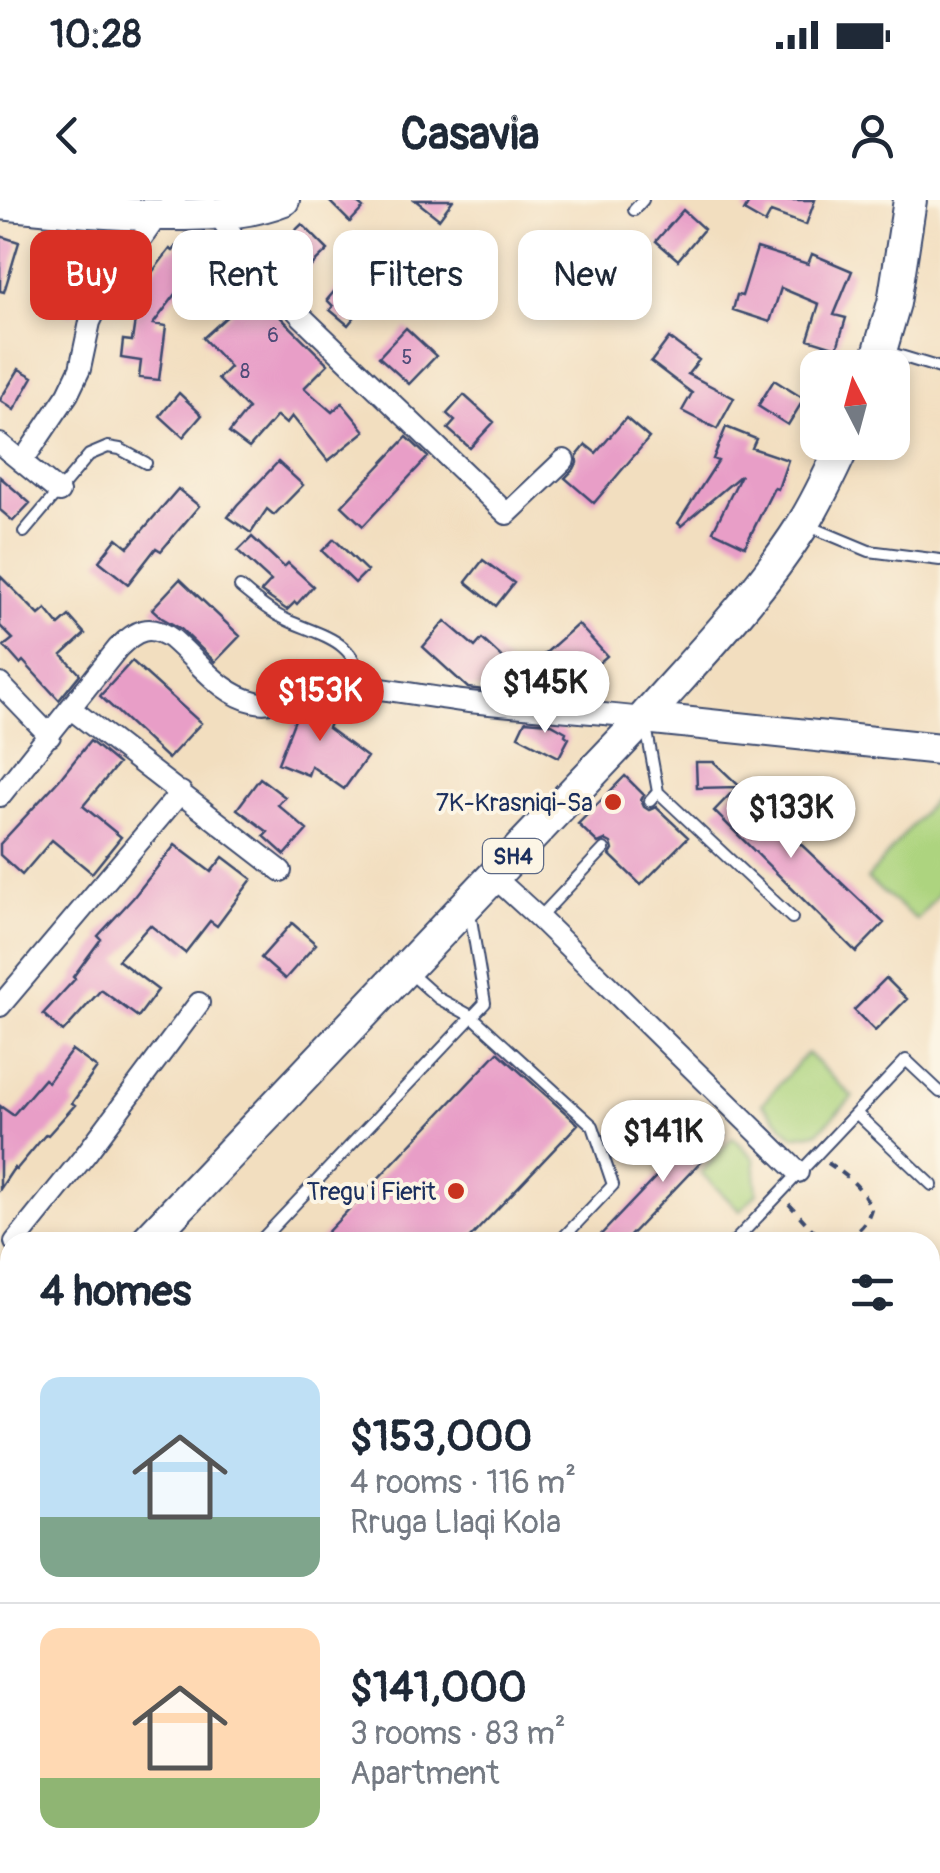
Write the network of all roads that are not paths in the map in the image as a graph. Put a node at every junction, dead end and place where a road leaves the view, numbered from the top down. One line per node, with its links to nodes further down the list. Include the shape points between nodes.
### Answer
1 (284, 200): 6 (street)
2 (642, 200): 5 (lane)
3 (910, 200): 8 (main road)
4 (0, 204): 7 (street)
5 (634, 210)
6 (218, 214): 7 (street); 12 (street, via 301,316 508,514)
7 (158, 215): 14 (street, via 104,290 80,369)
8 (881, 350)
9 (910, 364): 10 (lane)
10 (940, 368)
11 (0, 444): 14 (street)
12 (564, 460)
13 (836, 460): 17 (main road, SH4)
14 (22, 462): 16 (street)
15 (146, 464): 16 (lane, via 120,449 97,450)
16 (59, 492): 18 (lane)
17 (803, 524): 19 (lane, via 869,552); 24 (main road, SH4)
18 (24, 532)
19 (940, 560)
20 (240, 587): 22 (lane, via 284,619 348,651)
21 (0, 684): 25 (street)
22 (360, 685): 23 (street, via 301,683 274,702 256,702 232,693 172,639 150,629 130,636); 24 (street)
23 (70, 708): 25 (street); 27 (street)
24 (644, 718): 26 (street); 31 (main road, SH4); 34 (lane, via 654,796)
25 (50, 736): 28 (street)
26 (940, 749)
27 (181, 792): 30 (street); 37 (street)
28 (0, 796)
29 (604, 849): 33 (lane)
30 (281, 871)
31 (493, 876): 32 (main road, SH4); 33 (street)
32 (469, 902): 35 (main road, SH4); 38 (lane, via 485,1003)
33 (539, 918): 41 (street)
34 (792, 918)
35 (405, 969): 38 (lane); 44 (main road, SH4)
36 (198, 1003): 43 (street)
37 (0, 1006)
38 (473, 1017): 45 (lane); 46 (lane, via 592,1126 613,1185)
39 (940, 1092): 40 (lane, via 906,1060)
40 (856, 1113): 41 (lane); 42 (lane)
41 (798, 1172): 47 (lane)
42 (932, 1186)
43 (23, 1232)
44 (155, 1232)
45 (269, 1232)
46 (568, 1232)
47 (743, 1232)

